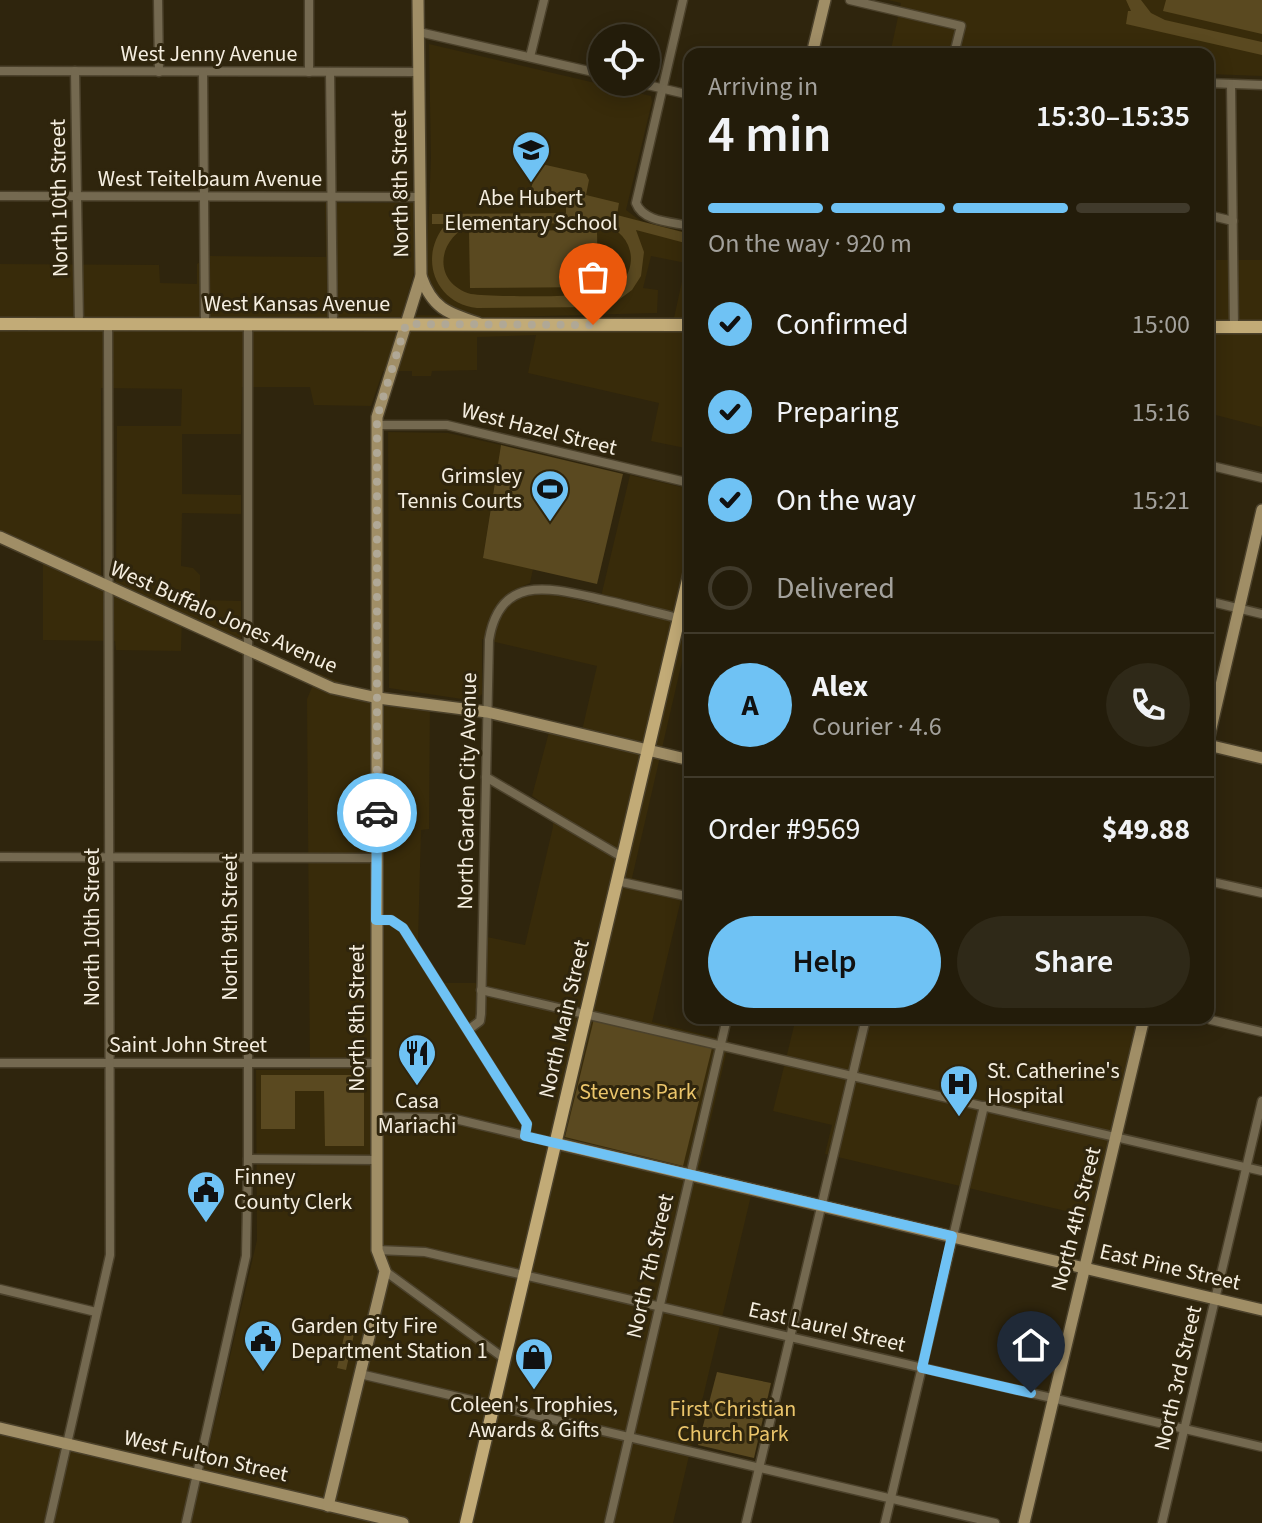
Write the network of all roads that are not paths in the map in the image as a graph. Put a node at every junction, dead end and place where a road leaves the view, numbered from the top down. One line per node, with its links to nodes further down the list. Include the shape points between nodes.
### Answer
1 (158, 0): 15 (street)
2 (309, 0): 17 (street)
3 (418, 0): 8 (street, North 8th Street)
4 (544, 0): 11 (street)
5 (683, 0): 23 (street)
6 (825, 0): 9 (street)
7 (850, 0): 10 (street, via 961,26)
8 (419, 32): 11 (street); 19 (street, North 8th Street)
9 (813, 48)
10 (956, 48)
11 (530, 57): 14 (street)
12 (0, 71): 13 (street, West Jenny Avenue)
13 (75, 71): 15 (street, West Jenny Avenue); 26 (street, North 10th Street)
14 (588, 71)
15 (159, 72): 16 (street, West Jenny Avenue)
16 (203, 72): 17 (street, West Jenny Avenue); 27 (street)
17 (309, 72): 18 (street, West Jenny Avenue)
18 (330, 72): 19 (street, West Jenny Avenue); 28 (street)
19 (419, 72): 29 (street, North 8th Street)
20 (1214, 84): 21 (street)
21 (1231, 85): 22 (street); 31 (street)
22 (1262, 85)
23 (661, 88): 24 (street); 32 (street, via 636,197 638,209)
24 (684, 94)
25 (0, 196): 26 (street, West Teitelbaum Avenue)
26 (76, 196): 27 (street, West Teitelbaum Avenue); 35 (street, North 10th Street)
27 (204, 197): 28 (street, West Teitelbaum Avenue); 37 (street)
28 (331, 197): 29 (street, West Teitelbaum Avenue); 40 (street)
29 (420, 197): 33 (street, North 8th Street)
30 (1214, 216): 31 (street)
31 (1233, 221): 44 (street)
32 (684, 225)
33 (421, 276): 39 (street, North 8th Street); 41 (street, via 435,304)
34 (0, 324): 35 (main road, West Kansas Avenue)
35 (79, 324): 36 (main road, West Kansas Avenue)
36 (108, 324): 37 (main road, West Kansas Avenue); 52 (street, North 10th Street)
37 (205, 324): 38 (main road, West Kansas Avenue)
38 (248, 324): 40 (main road, West Kansas Avenue); 57 (street, North 9th Street)
39 (406, 324): 40 (main road, West Kansas Avenue); 41 (main road, West Kansas Avenue); 46 (street, North 8th Street)
40 (333, 325)
41 (482, 325): 42 (main road, West Kansas Avenue)
42 (684, 325)
43 (1214, 327): 44 (main road)
44 (1234, 327): 45 (main road)
45 (1262, 327)
46 (377, 425): 49 (street, West Hazel Street, via 447,425); 58 (street, North 8th Street)
47 (1214, 466): 48 (street)
48 (1262, 478)
49 (684, 482)
50 (1262, 510): 54 (street)
51 (0, 537): 52 (street, West Buffalo Jones Avenue)
52 (109, 587): 57 (street, West Buffalo Jones Avenue); 67 (street, North 10th Street)
53 (1214, 602): 54 (street)
54 (1239, 608): 55 (street); 60 (street)
55 (1262, 614)
56 (684, 619): 59 (street, North Garden City Avenue, via 551,588 523,591 496,612 489,640); 62 (main road, North Main Street)
57 (247, 651): 58 (street, West Buffalo Jones Avenue, via 332,688); 69 (street, North 9th Street)
58 (378, 698): 59 (street, West Buffalo Jones Avenue); 70 (street, North 8th Street)
59 (487, 712): 62 (street, West Buffalo Jones Avenue); 65 (street, North Garden City Avenue)
60 (1214, 717)
61 (1214, 745): 63 (street)
62 (648, 751): 64 (street, West Buffalo Jones Avenue); 68 (main road, North Main Street)
63 (1262, 758)
64 (684, 759)
65 (486, 777): 68 (street); 76 (street, North Garden City Avenue)
66 (0, 857): 67 (street)
67 (110, 857): 69 (street); 86 (street, North 10th Street)
68 (622, 857): 71 (main road, North Main Street)
69 (248, 858): 70 (street); 88 (street, North 9th Street)
70 (377, 858): 75 (street, North 8th Street)
71 (617, 881): 74 (street); 77 (main road, North Main Street)
72 (1214, 882): 73 (street)
73 (1262, 893)
74 (684, 896)
75 (376, 920): 82 (street, via 391,920 403,928); 87 (street, North 8th Street)
76 (481, 990): 77 (street); 82 (street, North Garden City Avenue, via 481,1018)
77 (585, 1013): 84 (street); 95 (main road, North Main Street)
78 (1214, 1021): 83 (street)
79 (726, 1024): 84 (street, North 7th Street)
80 (865, 1024): 89 (street)
81 (1143, 1024): 94 (street, North 4th Street)
82 (468, 1030): 93 (street, via 527,1124)
83 (1262, 1032)
84 (721, 1045): 89 (street); 100 (street, North 7th Street)
85 (0, 1063): 86 (street, Saint John Street)
86 (110, 1063): 88 (street, Saint John Street); 111 (street, North 10th Street, via 110,1255)
87 (377, 1063): 88 (street, Saint John Street); 92 (street, North 8th Street)
88 (248, 1064): 96 (street, North 9th Street)
89 (852, 1075): 91 (street); 101 (street)
90 (1262, 1101): 98 (street, North 3rd Street)
91 (984, 1106): 94 (street); 102 (street)
92 (377, 1117): 93 (street, via 451,1118); 97 (street, North 8th Street)
93 (525, 1136): 95 (street)
94 (1116, 1137): 98 (street); 104 (street, North 4th Street)
95 (555, 1143): 100 (street, East Pine Street); 106 (main road, North Main Street)
96 (248, 1159): 97 (street); 124 (street, North 9th Street, via 246,1256)
97 (377, 1160): 103 (street, North 8th Street)
98 (1246, 1167): 99 (street); 108 (street, North 3rd Street)
99 (1262, 1171)
100 (690, 1175): 101 (street, East Pine Street); 109 (street, North 7th Street)
101 (821, 1206): 102 (street, East Pine Street); 112 (street)
102 (952, 1236): 104 (street, East Pine Street); 114 (street)
103 (377, 1250): 105 (street, North 8th Street); 106 (street, East Laurel Street, via 425,1252)
104 (1084, 1267): 108 (street, East Pine Street); 116 (street, North 4th Street)
105 (385, 1271): 113 (street); 115 (street)
106 (524, 1276): 109 (street, East Laurel Street); 113 (main road, North Main Street)
107 (0, 1289): 111 (street)
108 (1215, 1299): 110 (street, East Pine Street); 119 (street, North 3rd Street)
109 (660, 1307): 112 (street, East Laurel Street); 120 (street, North 7th Street)
110 (1262, 1310)
111 (96, 1312): 121 (street, North 10th Street)
112 (790, 1337): 114 (street, East Laurel Street); 123 (street)
113 (505, 1359): 117 (main road, North Main Street)
114 (922, 1368): 116 (street, East Laurel Street); 125 (street)
115 (360, 1374): 117 (street); 126 (street)
116 (1054, 1398): 119 (street, East Laurel Street); 135 (street, North 4th Street)
117 (494, 1406): 120 (street); 130 (main road, North Main Street)
118 (0, 1428): 121 (street, West Fulton Street)
119 (1185, 1429): 122 (street, East Laurel Street); 136 (street, North 3rd Street)
120 (629, 1438): 123 (street); 131 (street, North 7th Street)
121 (66, 1443): 124 (street, West Fulton Street); 127 (street, North 10th Street)
122 (1262, 1447)
123 (760, 1467): 125 (street); 132 (street)
124 (197, 1474): 126 (street, West Fulton Street); 128 (street, North 9th Street)
125 (891, 1498): 133 (street); 134 (street)
126 (328, 1506): 129 (street, West Fulton Street)
127 (49, 1523)
128 (186, 1523)
129 (403, 1523)
130 (466, 1523)
131 (609, 1523)
132 (746, 1523)
133 (885, 1523)
134 (995, 1523)
135 (1024, 1523)
136 (1162, 1523)

